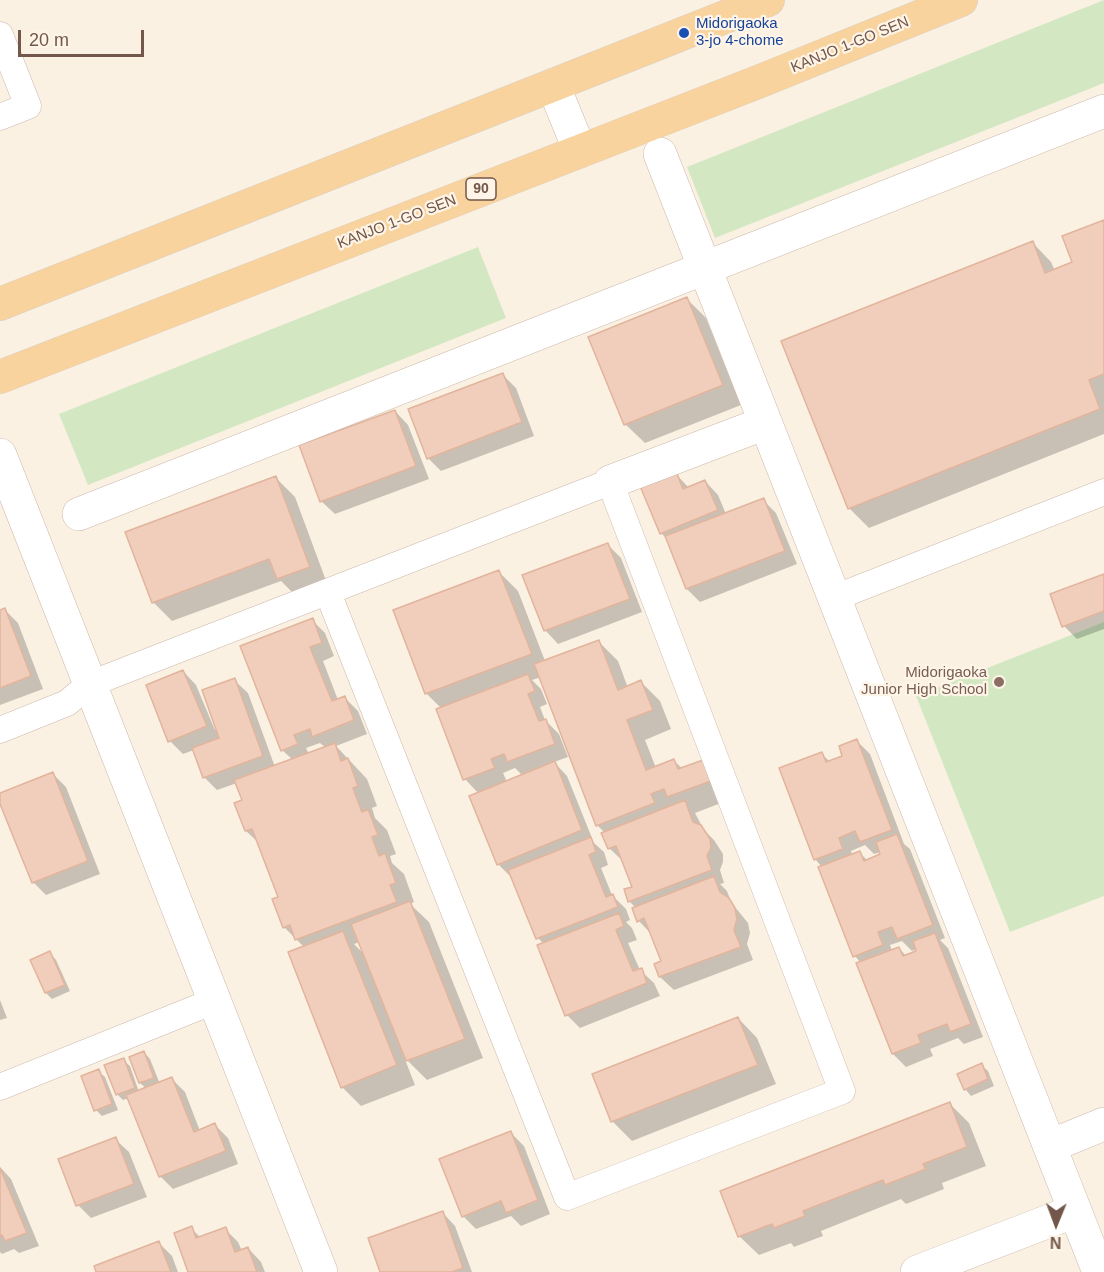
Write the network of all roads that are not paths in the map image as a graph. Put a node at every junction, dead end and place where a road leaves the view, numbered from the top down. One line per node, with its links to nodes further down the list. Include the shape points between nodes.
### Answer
1 (768, 0): 4 (main road)
2 (962, 0): 7 (main road, KANJO 1-GO SEN / 90)
3 (0, 35): 6 (lane, via 28,106)
4 (553, 85): 7 (street); 10 (main road)
5 (1104, 111): 9 (street)
6 (0, 117)
7 (579, 151): 11 (main road, KANJO 1-GO SEN / 90)
8 (660, 154): 9 (street)
9 (705, 268): 12 (street); 16 (street)
10 (0, 304)
11 (0, 377)
12 (765, 423): 14 (street); 18 (street)
13 (0, 455): 19 (street)
14 (610, 482): 17 (lane); 17 (lane, via 842,1091 567,1197)
15 (1104, 492): 18 (lane)
16 (79, 514)
17 (328, 593): 19 (lane)
18 (834, 598): 24 (street)
19 (90, 684): 20 (lane, via 68,704); 21 (street)
20 (0, 730)
21 (214, 1000): 22 (lane); 26 (street)
22 (0, 1087)
23 (1104, 1124): 24 (street)
24 (1050, 1146): 25 (street)
25 (1075, 1210): 27 (street); 28 (street)
26 (321, 1272)
27 (917, 1272)
28 (1099, 1272)

